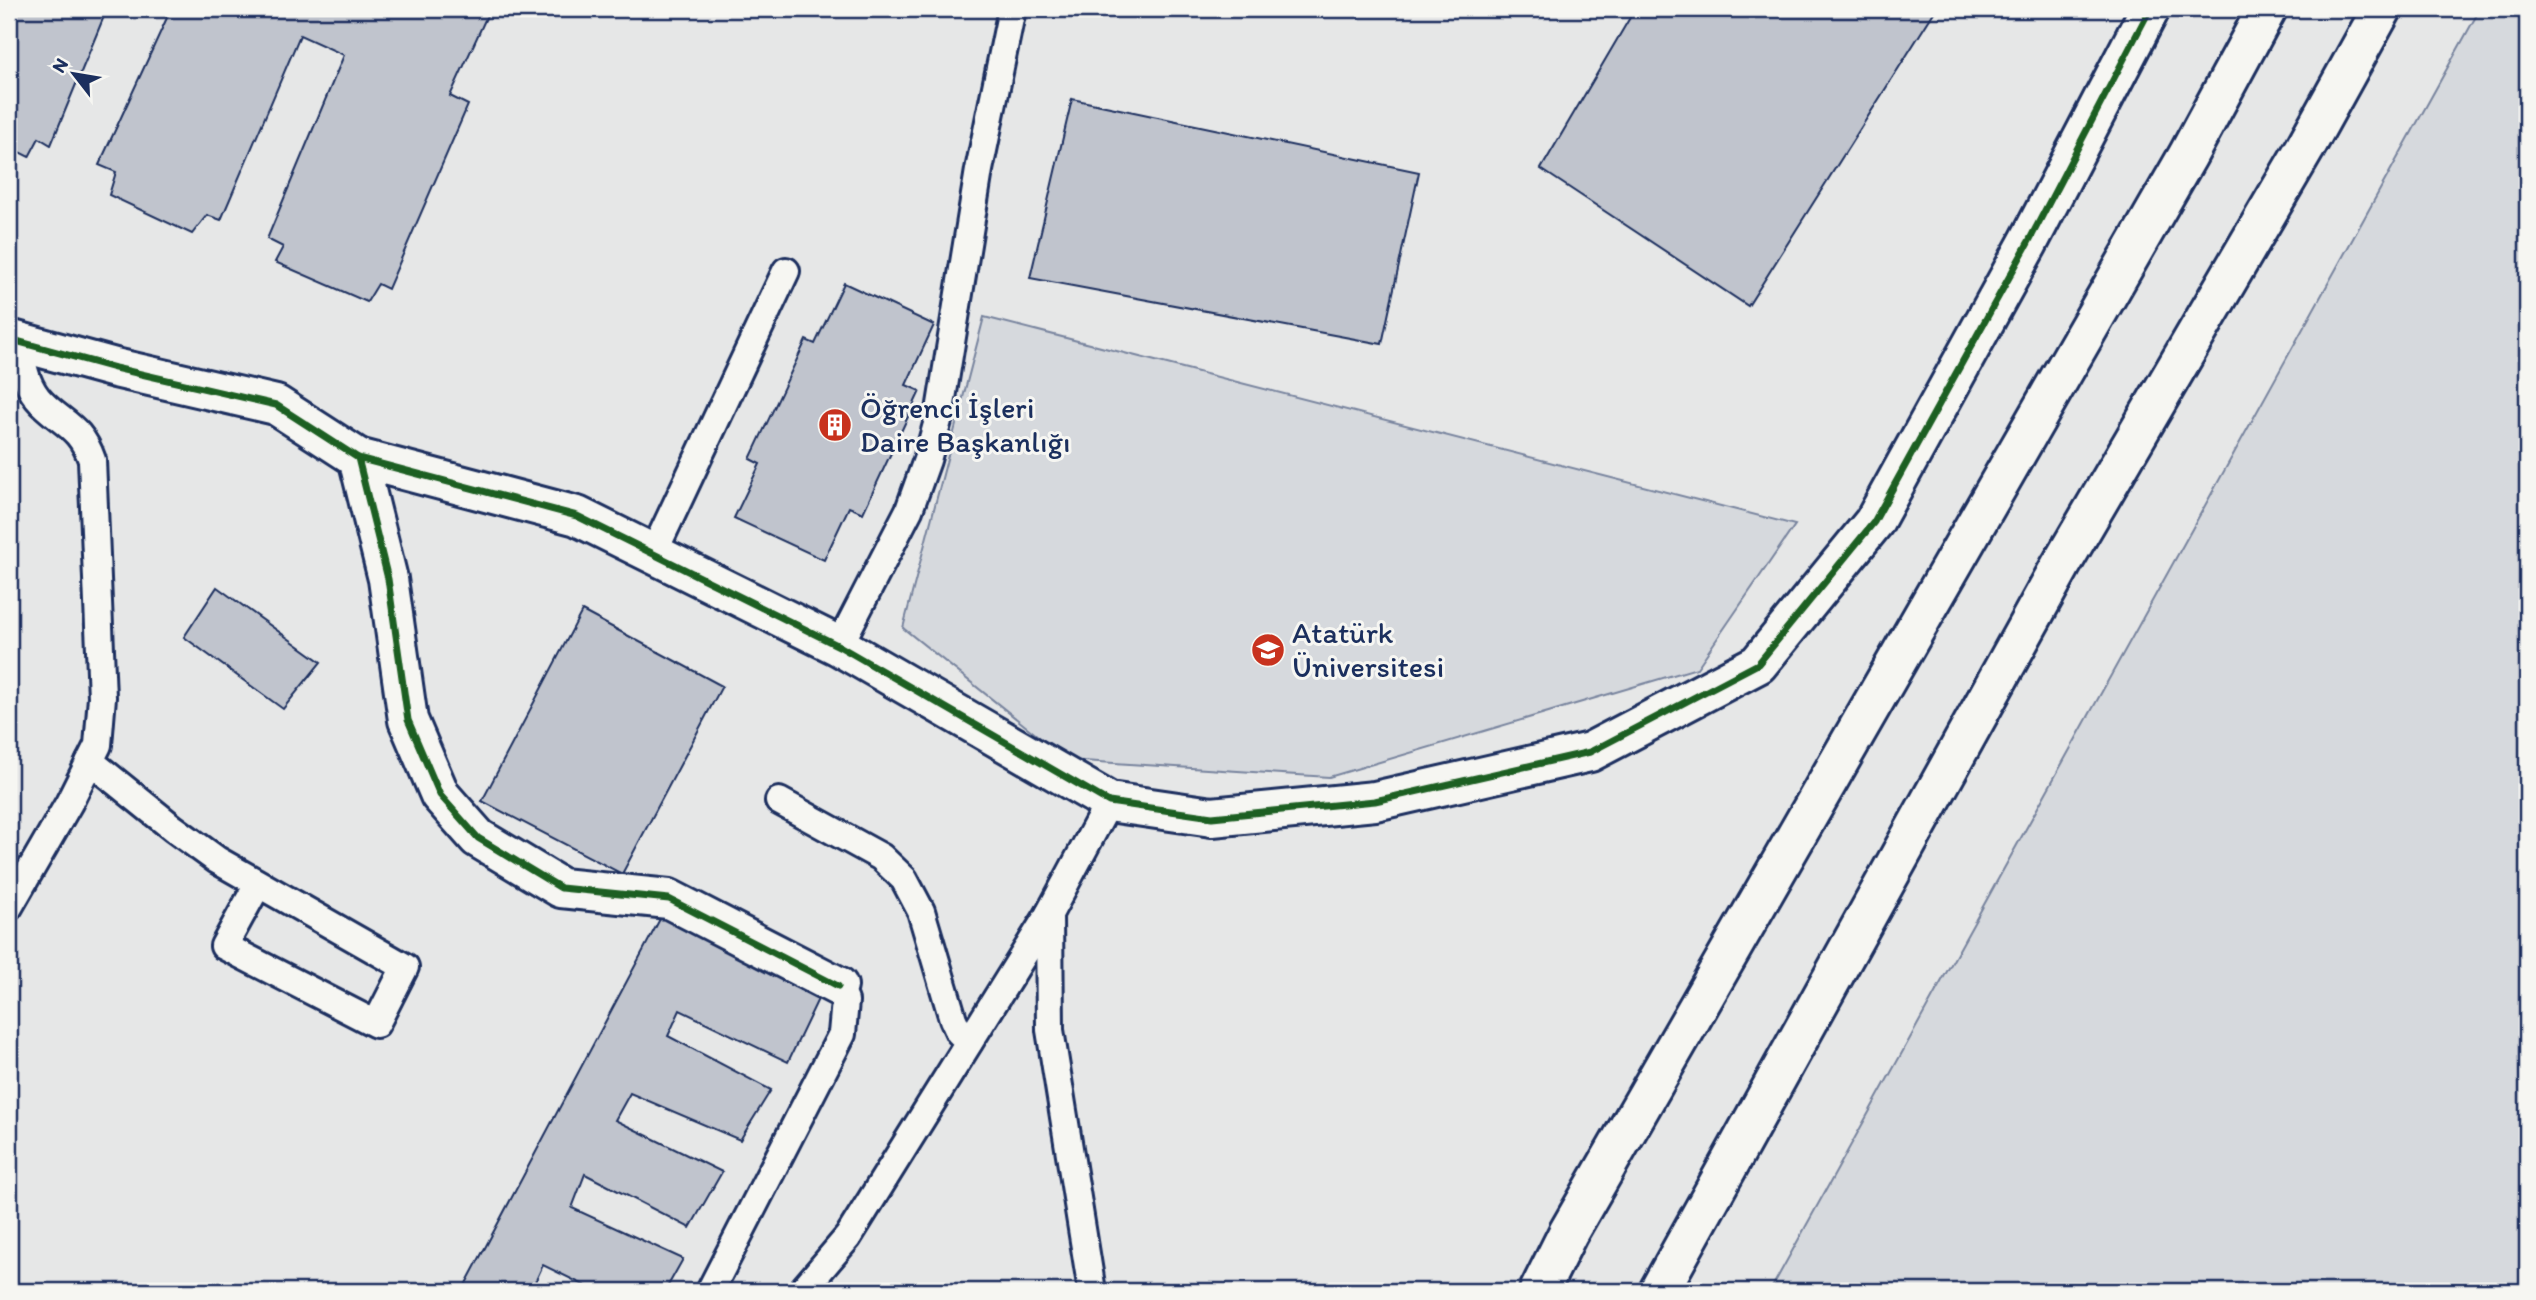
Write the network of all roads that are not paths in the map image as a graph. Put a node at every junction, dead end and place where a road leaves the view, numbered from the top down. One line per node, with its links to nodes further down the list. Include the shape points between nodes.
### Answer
1 (1012, 9): 9 (lane, via 928,460 909,510)
2 (2150, 9): 12 (street, via 1874,522 1758,664 1590,751 1375,801 1212,817)
3 (2267, 9): 21 (street)
4 (2382, 9): 22 (street, via 2061,565)
5 (786, 271): 8 (lane)
6 (13, 341): 7 (street, via 276,405); 10 (lane, via 33,392 73,427 88,446 92,460 102,697 98,745)
7 (358, 458): 8 (street, via 577,516); 16 (street, via 388,579 408,720 440,795 478,838 561,888 669,900)
8 (653, 554): 9 (street)
9 (839, 646): 12 (street)
10 (90, 761): 13 (lane, via 173,828); 14 (lane)
11 (779, 801): 17 (lane, via 881,856 904,880 921,911 953,1019)
12 (1109, 802): 15 (lane)
13 (258, 884): 13 (lane, via 224,946 376,1024 405,967)
14 (9, 907)
15 (1049, 914): 17 (lane); 20 (lane, via 1050,1030)
16 (838, 986): 18 (lane, via 845,1001 842,1034)
17 (969, 1042): 19 (lane, via 848,1237)
18 (710, 1291)
19 (802, 1291)
20 (1092, 1291)
21 (1539, 1291)
22 (1660, 1291)

